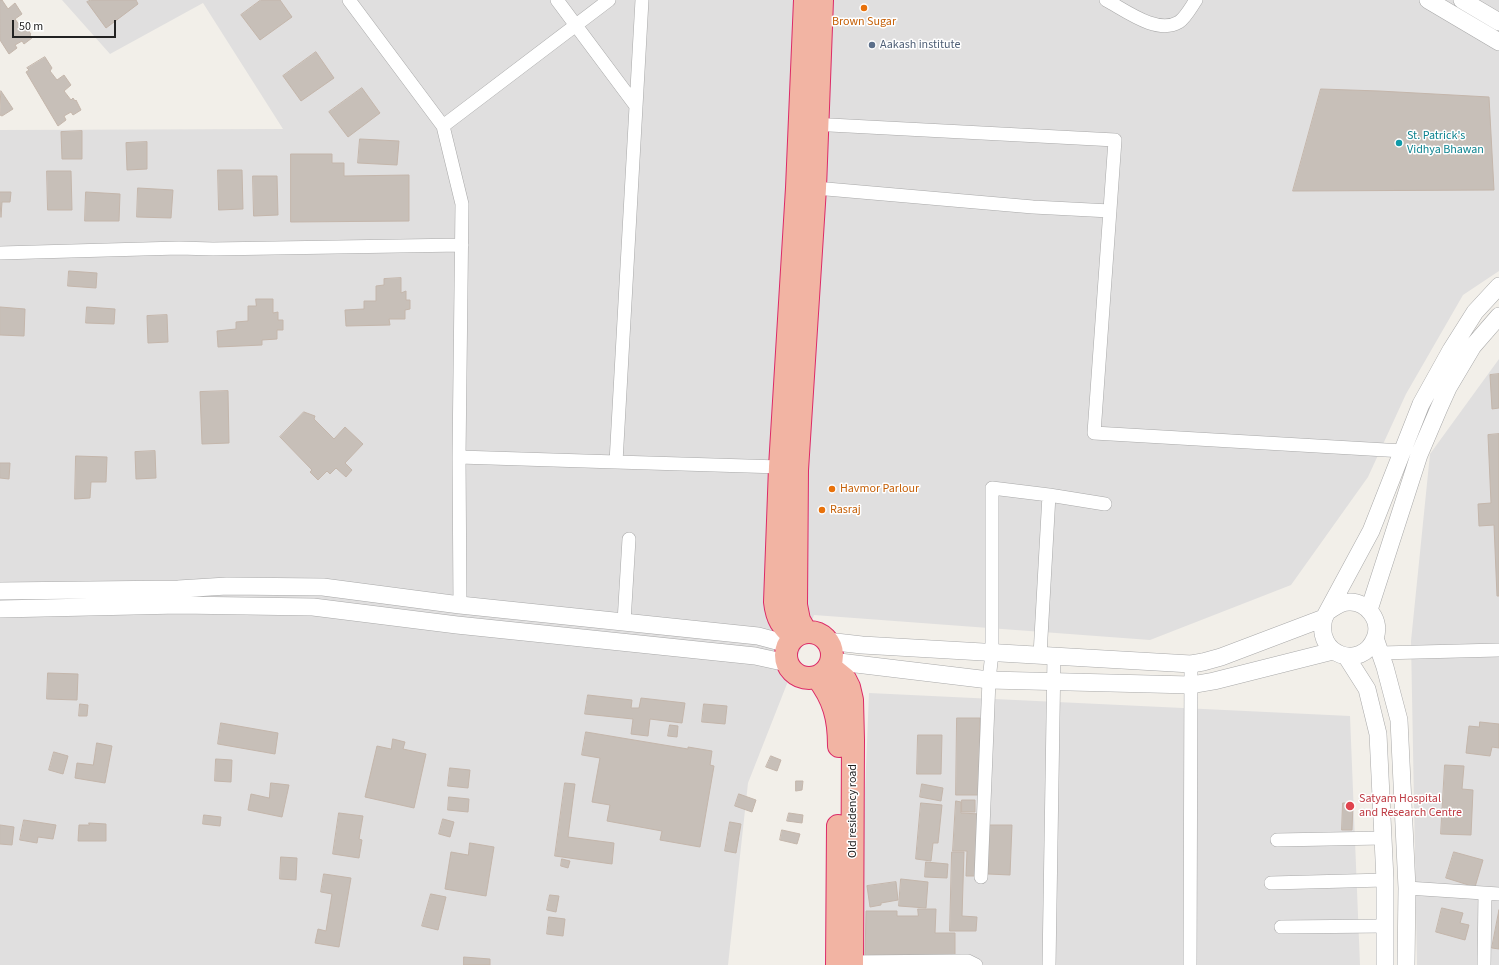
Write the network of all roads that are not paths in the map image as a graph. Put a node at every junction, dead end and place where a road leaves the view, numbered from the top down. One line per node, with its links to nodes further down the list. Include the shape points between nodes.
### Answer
1 (349, 0): 16 (street)
2 (556, 0): 12 (street)
3 (610, 0): 12 (street)
4 (642, 0): 14 (street)
5 (805, 0): 15 (highway)
6 (822, 0): 15 (highway)
7 (1106, 0): 8 (street, via 1150,24 1167,26 1179,22)
8 (1196, 0)
9 (1428, 0): 13 (street)
10 (1462, 0): 11 (street)
11 (1499, 22)
12 (576, 26): 14 (street); 16 (street)
13 (1499, 42)
14 (636, 106): 25 (street)
15 (808, 124): 17 (highway); 18 (street, via 1114,140); 26 (highway, via 797,188)
16 (443, 126): 19 (street, via 462,204)
17 (815, 188): 18 (street); 36 (highway, via 796,470 796,605 799,620)
18 (1110, 211): 23 (street, via 1094,433)
19 (462, 245): 20 (street); 24 (street)
20 (0, 252)
21 (1499, 286): 23 (street, via 1475,312 1451,350 1421,404)
22 (1499, 316): 33 (street, via 1473,346 1439,408 1420,455)
23 (1402, 451): 34 (street, via 1371,531)
24 (459, 456): 25 (street); 31 (street)
25 (616, 462): 26 (street)
26 (780, 467): 36 (highway, via 776,613)
27 (1049, 495): 28 (street); 39 (street, via 992,488); 41 (street)
28 (1105, 504)
29 (629, 539): 35 (street)
30 (0, 591): 31 (street, via 227,586 323,588)
31 (460, 605): 35 (street)
32 (0, 609): 36 (street, via 179,605 313,607 457,625 755,656)
33 (1369, 610): 34 (street, via 1350,601 1339,604); 37 (street, via 1376,623)
34 (1327, 614): 40 (street, via 1322,625 1324,639); 43 (street, via 1221,657)
35 (624, 622): 36 (street, via 758,636)
36 (794, 644): 42 (highway, via 814,632 821,636); 42 (highway, via 792,671 799,676 808,678)
37 (1378, 646): 38 (street); 40 (street, via 1371,646 1355,656); 52 (street, via 1399,720)
38 (1499, 650)
39 (992, 653): 41 (street); 42 (street, via 856,644); 44 (street)
40 (1339, 653): 46 (street); 47 (street, via 1367,689 1378,734)
41 (1047, 656): 43 (street); 45 (street)
42 (826, 661): 44 (street); 57 (highway, Old residency road, via 845,679 852,700)
43 (1191, 664): 46 (street)
44 (989, 680): 45 (street); 49 (street)
45 (1054, 682): 46 (street); 59 (street)
46 (1191, 685): 60 (street)
47 (1383, 838): 48 (street); 50 (street)
48 (1276, 840)
49 (981, 877)
50 (1385, 880): 51 (street); 55 (street)
51 (1271, 883)
52 (1407, 888): 53 (street); 62 (street)
53 (1485, 894): 54 (street); 63 (street)
54 (1499, 894)
55 (1385, 926): 56 (street); 61 (street)
56 (1282, 928)
57 (847, 964): 58 (street, via 968,961)
58 (976, 965)
59 (1049, 965)
60 (1190, 965)
61 (1385, 965)
62 (1406, 965)
63 (1484, 965)

